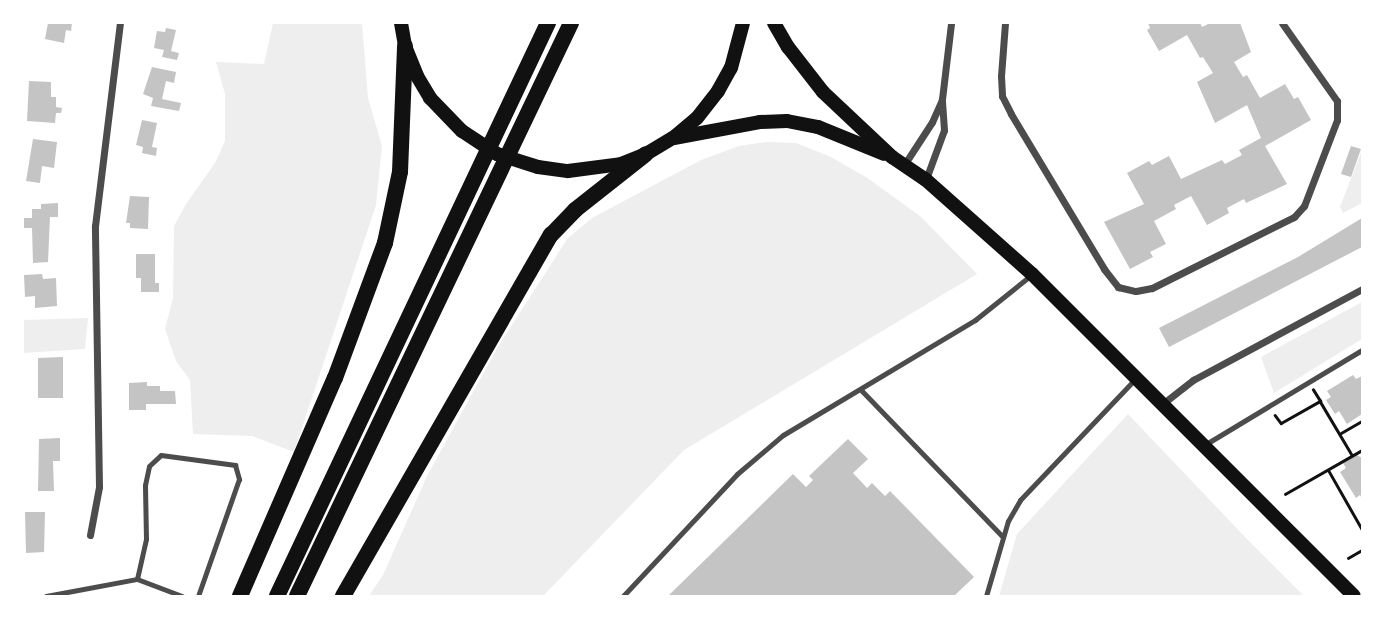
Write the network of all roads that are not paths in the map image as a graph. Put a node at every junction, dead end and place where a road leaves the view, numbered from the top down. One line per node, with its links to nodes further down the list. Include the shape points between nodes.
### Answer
1 (120, 23): 23 (street, via 95,226 99,487)
2 (401, 23): 10 (main road)
3 (548, 23): 31 (main road)
4 (571, 23): 32 (main road)
5 (743, 23): 12 (main road, via 718,91 697,118)
6 (774, 23): 14 (main road, via 823,93)
7 (951, 23): 11 (street)
8 (1005, 23): 9 (street, via 1002,96 1104,269 1118,287 1136,291 1152,288 1294,217 1304,206 1337,120 1337,102)
9 (1282, 23)
10 (405, 46): 13 (main road, via 430,98 462,131 497,154 538,167 592,170); 30 (main road, via 400,172 385,243 335,378)
11 (942, 99): 14 (street, via 932,122); 15 (street, via 944,130)
12 (673, 138): 13 (main road); 14 (main road, via 787,121 818,127)
13 (646, 154): 33 (main road, via 551,235)
14 (898, 161): 15 (main road)
15 (925, 179): 16 (main road)
16 (1032, 274): 19 (main road); 20 (lane, via 975,320)
17 (1362, 289): 21 (street, via 1193,380)
18 (1362, 350): 22 (lane)
19 (1136, 378): 21 (main road); 24 (lane, via 1020,500)
20 (861, 390): 24 (lane); 34 (lane, via 783,435 737,474)
21 (1161, 405): 22 (main road)
22 (1203, 446): 26 (main road)
23 (90, 536)
24 (1003, 537): 35 (lane)
25 (137, 579): 27 (lane); 28 (lane); 29 (lane, via 146,539 149,466 161,455 235,465 239,479)
26 (1358, 595)
27 (46, 596)
28 (182, 596)
29 (198, 596)
30 (240, 596)
31 (278, 596)
32 (297, 596)
33 (343, 596)
34 (623, 596)
35 (985, 596)

